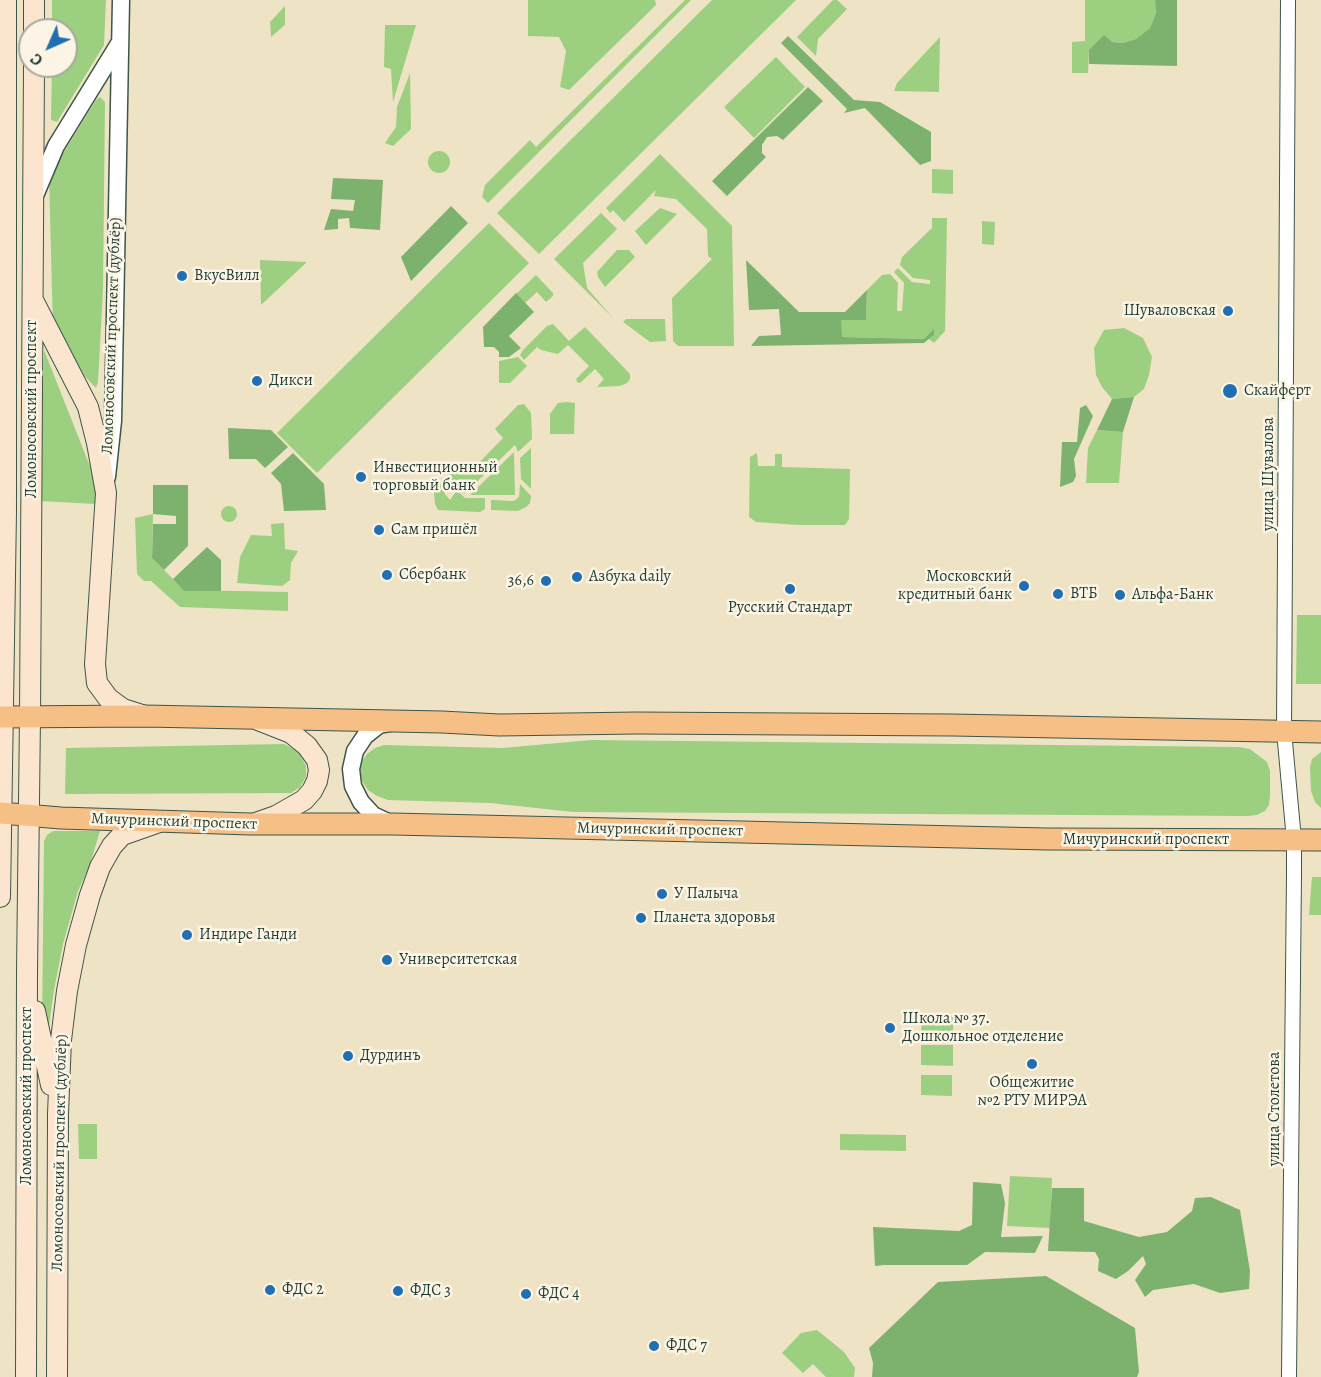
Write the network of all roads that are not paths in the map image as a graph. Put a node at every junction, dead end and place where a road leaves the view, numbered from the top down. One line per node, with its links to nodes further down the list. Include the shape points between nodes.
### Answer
1 (6, 0): 7 (main road, Ломоносовский проспект)
2 (34, 0): 5 (main road)
3 (121, 0): 6 (street, Ломоносовский проспект (дублёр))
4 (1288, 0): 18 (street, улица Шувалова)
5 (34, 18)
6 (121, 41): 9 (street, via 56,146); 11 (street, Ломоносовский проспект (дублёр), via 113,422)
7 (3, 70): 12 (main road, Ломоносовский проспект)
8 (34, 78): 9 (main road, Ломоносовский проспект)
9 (34, 199): 10 (main road, Ломоносовский проспект)
10 (32, 300): 11 (main road, via 88,407); 15 (main road, Ломоносовский проспект)
11 (106, 492): 13 (main road, Ломоносовский проспект (дублёр), via 97,683 123,709)
12 (3, 505): 14 (main road, Ломоносовский проспект)
13 (145, 716): 15 (main road); 16 (main road)
14 (2, 717): 15 (main road); 20 (main road, Ломоносовский проспект)
15 (37, 717): 21 (main road, Ломоносовский проспект, via 30,752)
16 (258, 720): 17 (main road); 23 (main road, via 291,734 307,746 319,770 312,791 304,800 276,816)
17 (391, 723): 18 (main road, via 952,725); 24 (street, via 378,725 364,736 351,769 353,786 361,802)
18 (1284, 731): 19 (main road); 25 (street, улица Шувалова)
19 (1321, 732)
20 (1, 813): 21 (main road, Мичуринский проспект); 27 (main road)
21 (30, 816): 22 (main road, Мичуринский проспект); 28 (main road, Ломоносовский проспект)
22 (159, 822): 23 (main road, Мичуринский проспект); 29 (main road, Ломоносовский проспект (дублёр), via 122,835 100,867 92,889 67,991)
23 (250, 824): 24 (main road, Мичуринский проспект)
24 (392, 824): 25 (main road, Мичуринский проспект, via 1047,839)
25 (1294, 840): 26 (main road, Мичуринский проспект); 32 (street, улица Столетова)
26 (1321, 840)
27 (0, 897)
28 (27, 973): 29 (main road); 30 (main road, Ломоносовский проспект)
29 (58, 1114): 31 (main road, Ломоносовский проспект (дублёр))
30 (26, 1377)
31 (57, 1377)
32 (1289, 1377)

